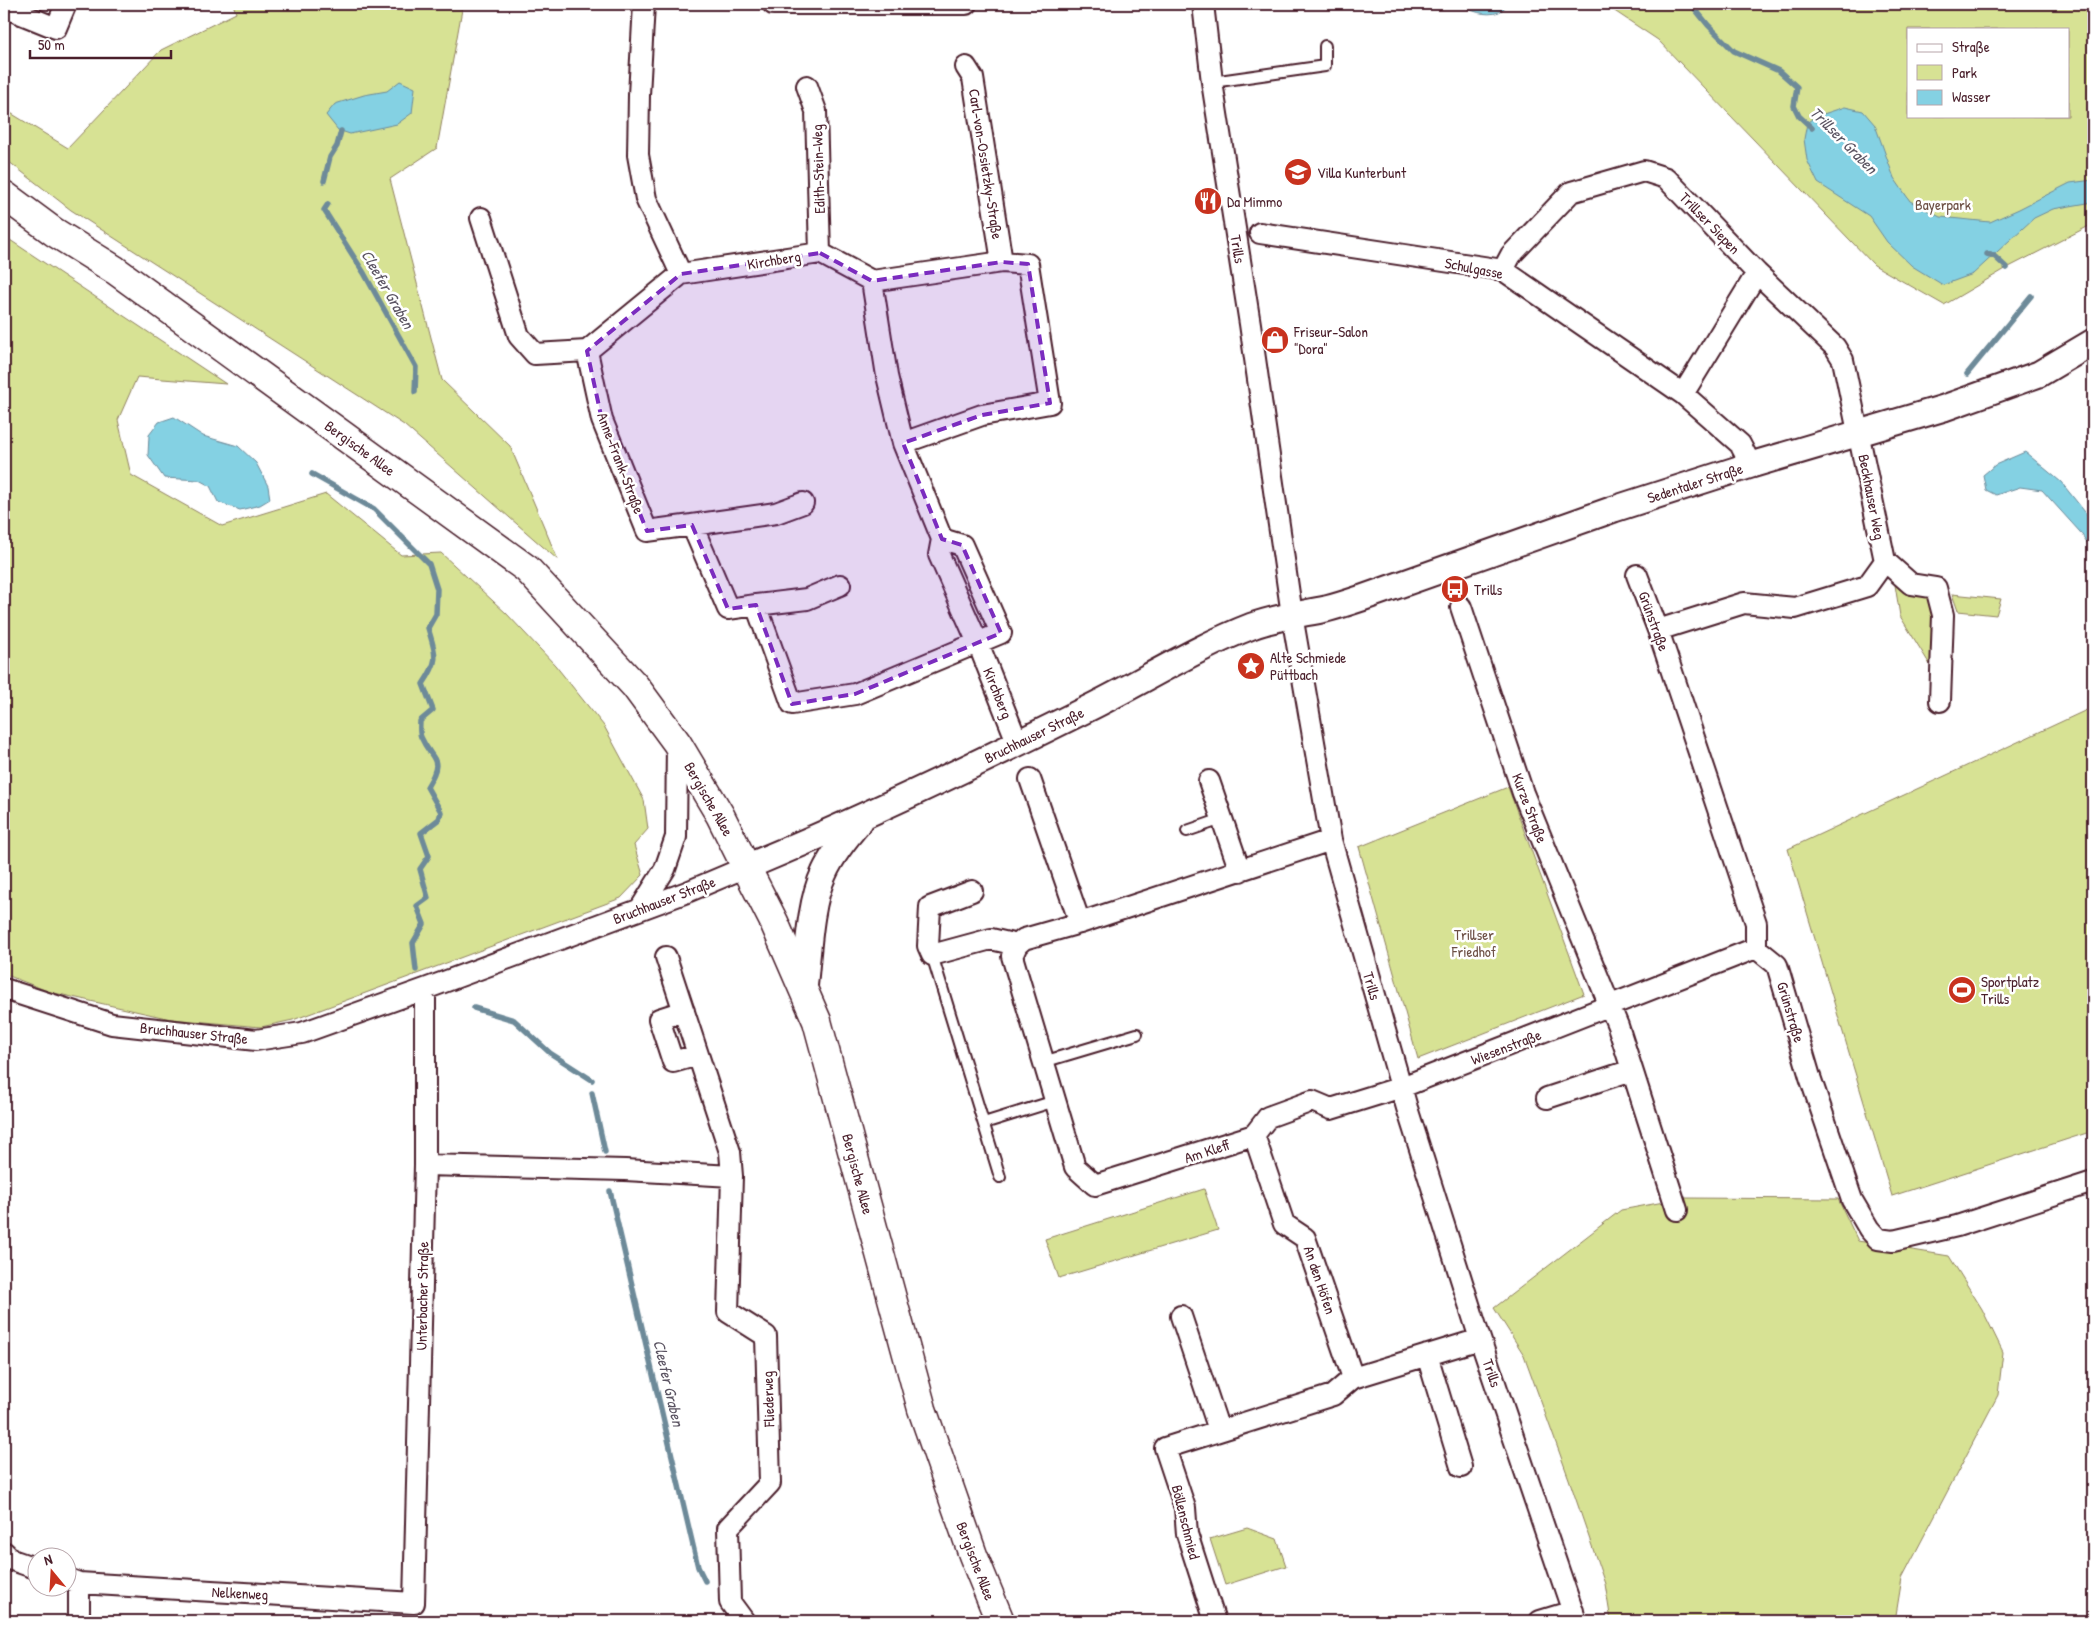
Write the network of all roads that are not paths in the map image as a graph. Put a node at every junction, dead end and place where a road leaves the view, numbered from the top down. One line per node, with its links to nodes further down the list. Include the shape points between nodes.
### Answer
1 (66, 4): 6 (street, via 56,28)
2 (644, 4): 18 (street, via 638,155 646,199)
3 (773, 4): 4 (street)
4 (966, 4)
5 (1203, 4): 9 (street, Trills)
6 (4, 7)
7 (1325, 46): 9 (lane, via 1325,66)
8 (966, 67): 15 (street, Carl-von-Ossietzky-Straße, via 973,78)
9 (1212, 82): 33 (street, Trills)
10 (807, 86): 14 (street, Edith-Stein-Weg, via 816,111)
11 (4, 195): 37 (main road, Bergische Allee, via 54,232 115,270 527,569 635,686)
12 (481, 218): 21 (street, via 519,336 536,354)
13 (1260, 233): 16 (street, Schulgasse)
14 (820, 253): 18 (street, Kirchberg); 19 (street, Kirchberg)
15 (1002, 262): 19 (street); 24 (street, via 1028,264 1050,403 982,415)
16 (1503, 270): 17 (street, Trillser Siepen, via 1511,254 1571,192 1644,170 1666,178); 22 (street, Schulgasse)
17 (1757, 273): 22 (street); 23 (street, Trillser Siepen, via 1835,346 1843,360)
18 (681, 274): 21 (street)
19 (872, 281): 24 (street, Kirchberg, via 887,376)
20 (2093, 342): 23 (street, Sedentaler Straße, via 2039,374)
21 (587, 351): 27 (street, Anne-Frank-Straße, via 602,420 647,531)
22 (1683, 394): 25 (street, Schulgasse, via 1740,444)
23 (1859, 434): 25 (street, Sedentaler Straße); 28 (street, Beckhauser Weg)
24 (903, 443): 35 (street, Kirchberg, via 942,539 939,555)
25 (1751, 465): 33 (street, Sedentaler Straße, via 1614,509 1362,598)
26 (803, 503): 27 (street, Anne-Frank-Straße, via 776,513)
27 (692, 525): 31 (street, via 728,609)
28 (1884, 561): 34 (street, Beckhauser Weg, via 1867,586 1795,608 1744,603); 36 (street, Beckhauser Weg, via 1911,584 1936,588 1943,614)
29 (1637, 575): 34 (street, Grünstraße)
30 (840, 585): 31 (street, via 807,599)
31 (756, 605): 35 (street, via 792,704 855,694)
32 (1460, 607): 57 (street, Kurze Straße, via 1523,793)
33 (1292, 615): 38 (street, Bruchhauser Straße, via 1233,634); 44 (street, Trills)
34 (1658, 630): 51 (street, Grünstraße, via 1756,923)
35 (978, 643): 38 (street, Kirchberg)
36 (1940, 701)
37 (676, 743): 45 (main road, Bergische Allee, via 720,815); 48 (street, Bergische Allee, via 678,805 675,842 665,869)
38 (1018, 744): 41 (street, Bruchhauser Straße)
39 (1030, 779): 49 (street)
40 (1209, 781): 42 (street)
41 (864, 816): 45 (street, Bruchhauser Straße); 56 (street, via 834,854 823,874 814,909)
42 (1222, 820): 43 (lane); 46 (street)
43 (1187, 831)
44 (1331, 840): 46 (street); 63 (street, Trills)
45 (746, 867): 48 (street, Bruchhauser Straße); 56 (main road, Bergische Allee)
46 (1240, 871): 49 (street)
47 (972, 890): 52 (street, via 930,907 928,946)
48 (640, 909): 55 (street, Bruchhauser Straße)
49 (1080, 923): 50 (street, via 1024,939)
50 (1017, 945): 52 (street, via 991,939); 61 (street, Am Kleff, via 1012,956)
51 (1756, 948): 57 (street, Wiesenstraße); 71 (street, Grünstraße, via 1777,965 1810,1077 1852,1200 1878,1239 1893,1241 1957,1226)
52 (932, 956): 66 (lane)
53 (666, 957): 58 (street, Fliederweg)
54 (4, 988): 55 (street, Bruchhauser Straße, via 112,1024 256,1040 302,1032)
55 (425, 989): 68 (street, Unterbacher Straße)
56 (804, 990): 87 (main road, Bergische Allee, via 817,1021 922,1409 973,1555)
57 (1610, 1006): 62 (street); 63 (street, Wiesenstraße)
58 (684, 1011): 60 (street, Fliederweg); 60 (street, via 659,1019 670,1054 673,1062)
59 (1138, 1034): 61 (lane)
60 (698, 1055): 69 (street, Fliederweg, via 730,1152)
61 (1043, 1062): 65 (street, Am Kleff)
62 (1632, 1070): 64 (street); 72 (street)
63 (1402, 1088): 67 (street, via 1331,1109 1312,1101 1268,1117); 74 (street, Trills)
64 (1547, 1098)
65 (1055, 1101): 66 (lane); 67 (street, Am Kleff, via 1075,1167 1095,1185)
66 (984, 1123): 70 (lane)
67 (1254, 1135): 76 (street, An den Höfen, via 1284,1224 1306,1238)
68 (425, 1165): 69 (street); 83 (street, Unterbacher Straße)
69 (732, 1176): 86 (street, Fliederweg, via 728,1312 766,1336 770,1453 770,1483 728,1528 730,1602)
70 (1000, 1177)
71 (2093, 1182)
72 (1677, 1210)
73 (1181, 1316): 77 (street)
74 (1480, 1339): 75 (street, Böllenschmied); 84 (street, Trills)
75 (1427, 1355): 76 (street, Böllenschmied); 78 (street)
76 (1353, 1378): 77 (street, Böllenschmied, via 1333,1395)
77 (1219, 1430): 88 (street, Böllenschmied, via 1165,1448 1185,1508 1187,1534)
78 (1462, 1467)
79 (4, 1552): 80 (street, via 12,1560)
80 (28, 1565)
81 (78, 1581): 83 (street, Nelkenweg)
82 (76, 1598): 85 (street)
83 (414, 1603)
84 (1574, 1616): 89 (street)
85 (79, 1621)
86 (744, 1621)
87 (1000, 1621)
88 (1215, 1621)
89 (1540, 1621)

